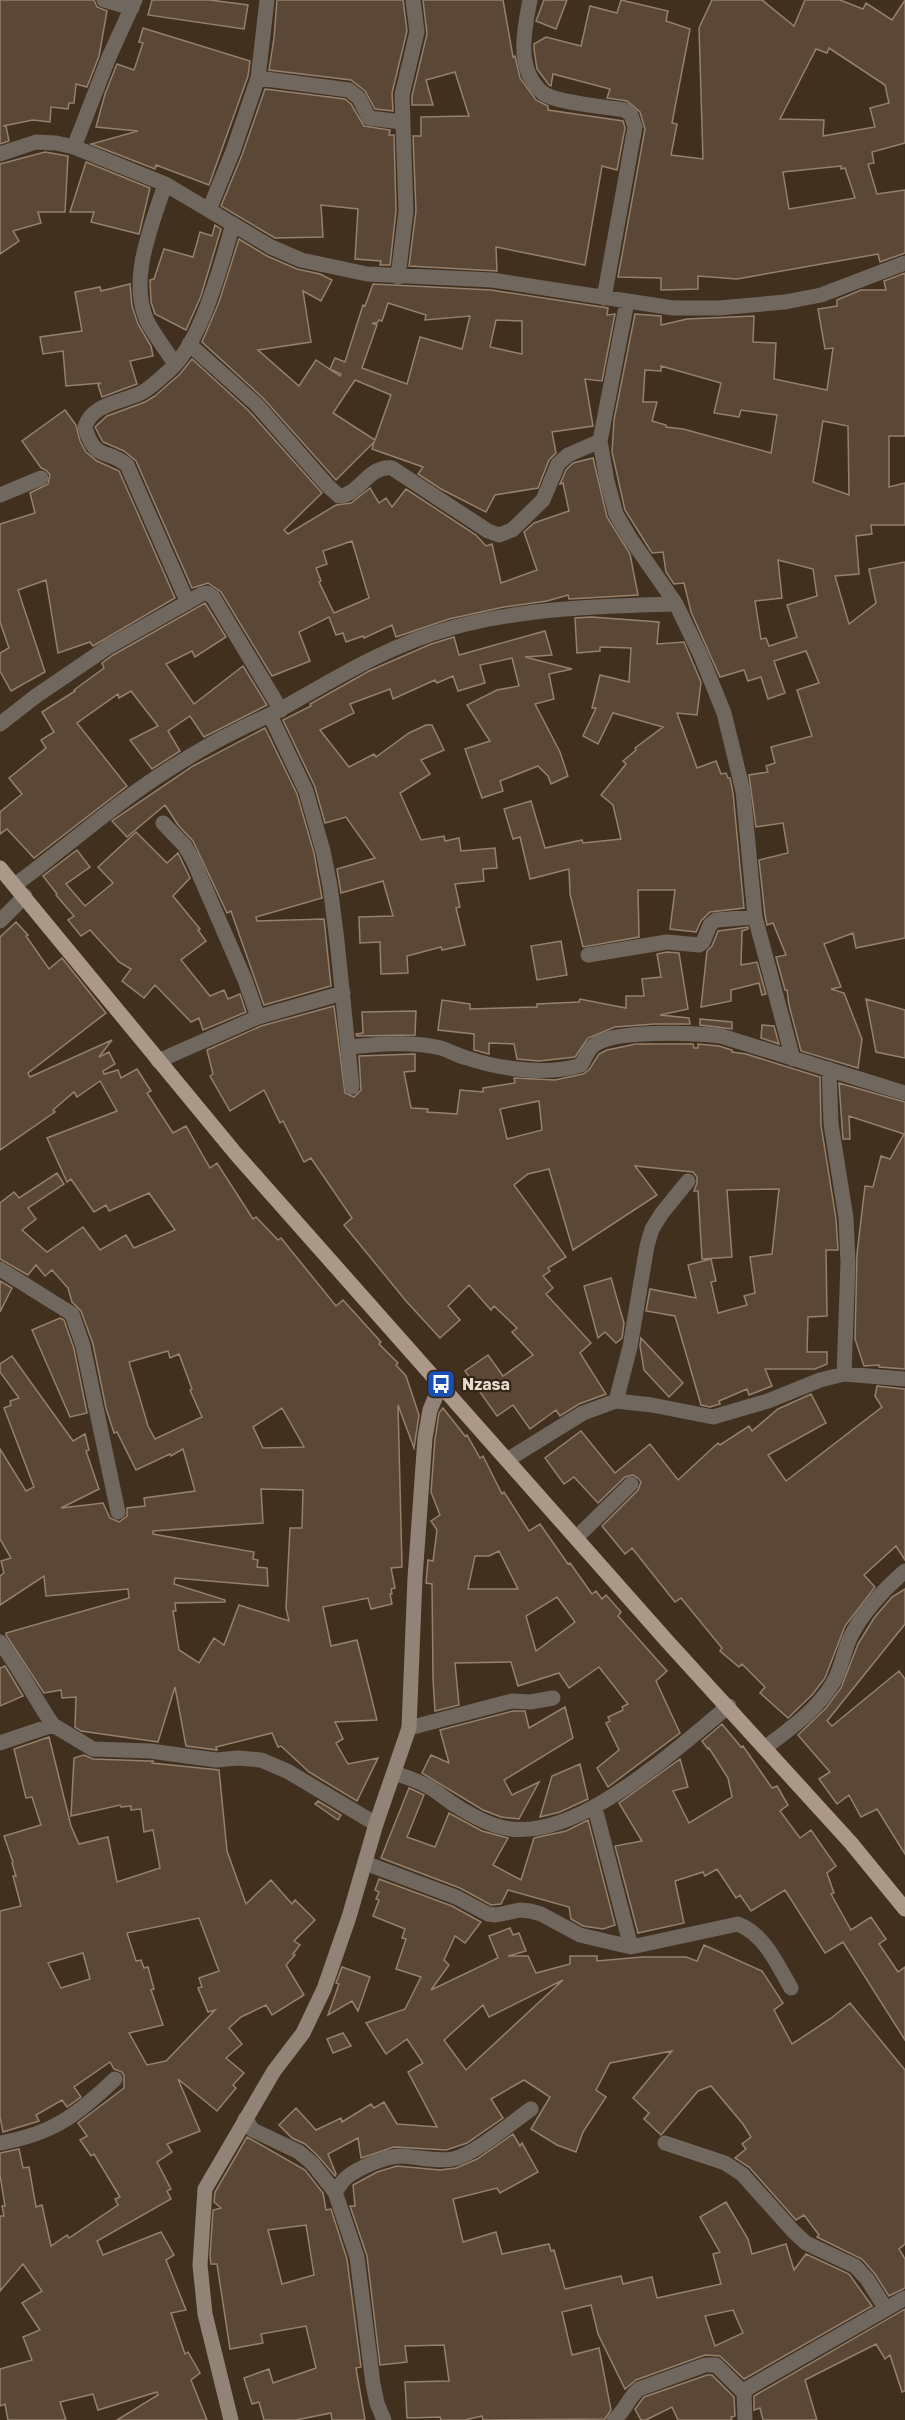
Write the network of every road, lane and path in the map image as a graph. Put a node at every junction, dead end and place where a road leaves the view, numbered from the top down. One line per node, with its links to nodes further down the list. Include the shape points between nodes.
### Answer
1 (104, 0): 5 (street)
2 (267, 0): 6 (street)
3 (413, 0): 7 (street, via 417,32 402,95)
4 (530, 0): 15 (street, via 524,57 533,80 544,94 626,110 635,127)
5 (133, 4): 8 (street)
6 (258, 78): 7 (street, via 349,90 359,98 369,117); 11 (street)
7 (402, 122): 14 (street, via 406,211)
8 (74, 147): 9 (street, via 36,142); 10 (street)
9 (0, 154)
10 (165, 184): 11 (street); 18 (street, via 143,257 140,282 147,320)
11 (209, 210): 12 (street)
12 (233, 224): 14 (street, via 301,260); 17 (street, via 216,280)
13 (905, 263): 16 (street, via 821,295 785,302 673,308)
14 (398, 277): 15 (street, via 492,280)
15 (603, 298): 16 (street)
16 (627, 302): 19 (street)
17 (189, 344): 18 (street); 19 (street, via 256,404 339,496 346,496 376,470 392,468 499,535 512,530 543,500 558,464 567,455)
18 (175, 364): 22 (street, via 142,393 97,411 87,419 85,427 94,449 127,465)
19 (600, 441): 23 (street, via 616,514)
20 (40, 478): 21 (street)
21 (0, 495)
22 (187, 601): 24 (street, via 202,594 213,597); 25 (street, via 108,647)
23 (676, 604): 24 (street, via 536,612 452,628 394,647); 29 (street, via 724,713 743,791)
24 (275, 712): 28 (street, via 215,742 141,788); 32 (street, via 315,819 330,886)
25 (0, 724)
26 (163, 823): 33 (street, via 193,860)
27 (0, 868): 28 (main road)
28 (20, 891): 30 (street); 36 (main road)
29 (755, 917): 31 (street, via 716,920 699,945 667,942); 35 (street)
30 (0, 921)
31 (588, 955)
32 (343, 993): 33 (street); 34 (street)
33 (258, 1017): 36 (street)
34 (349, 1047): 35 (street, via 440,1048 491,1065 560,1069 581,1065 591,1047 608,1039 681,1033 721,1036); 38 (street)
35 (793, 1059): 37 (street)
36 (158, 1061): 44 (main road, via 387,1327)
37 (829, 1070): 39 (street); 42 (street, via 831,1124 846,1218)
38 (352, 1087)
39 (905, 1093)
40 (688, 1181): 45 (street, via 652,1229)
41 (0, 1269): 48 (street, via 72,1314 83,1346)
42 (844, 1374): 43 (street); 45 (street, via 713,1418)
43 (905, 1379)
44 (441, 1384): 46 (main road); 55 (main road, via 430,1410 425,1438)
45 (616, 1401): 46 (street, via 583,1413)
46 (507, 1460): 49 (main road)
47 (631, 1484): 49 (street)
48 (118, 1512)
49 (576, 1538): 53 (main road)
50 (905, 1571): 57 (street, via 873,1605 850,1638 828,1691 814,1708)
51 (0, 1642): 54 (street)
52 (553, 1698): 55 (street, via 512,1701)
53 (729, 1706): 57 (main road); 59 (street)
54 (53, 1725): 56 (street); 60 (street, via 93,1749 150,1751 216,1761 261,1760 287,1771)
55 (409, 1728): 58 (main road)
56 (0, 1743)
57 (766, 1747): 62 (main road)
58 (395, 1773): 59 (street, via 426,1785 455,1805 503,1828 541,1828); 60 (main road)
59 (595, 1808): 63 (street)
60 (376, 1824): 61 (main road)
61 (365, 1863): 63 (street, via 456,1897 488,1914 530,1911 580,1935); 67 (main road, via 316,2007)
62 (905, 1909)
63 (631, 1947): 64 (street, via 738,1924 763,1942)
64 (791, 1988)
65 (115, 2079): 68 (street, via 57,2125 36,2136)
66 (531, 2109): 70 (street, via 454,2159 387,2158 359,2169)
67 (245, 2119): 70 (street, via 254,2130 299,2152); 74 (main road, via 205,2189 200,2265 205,2314)
68 (0, 2143)
69 (665, 2143): 72 (street, via 725,2163 742,2174 800,2238 855,2266)
70 (336, 2192): 75 (street, via 357,2257 373,2384)
71 (905, 2298): 72 (street)
72 (886, 2309): 73 (street)
73 (744, 2393): 76 (street, via 716,2365 705,2365 639,2389); 77 (street)
74 (231, 2420)
75 (384, 2420)
76 (614, 2420)
77 (745, 2420)

